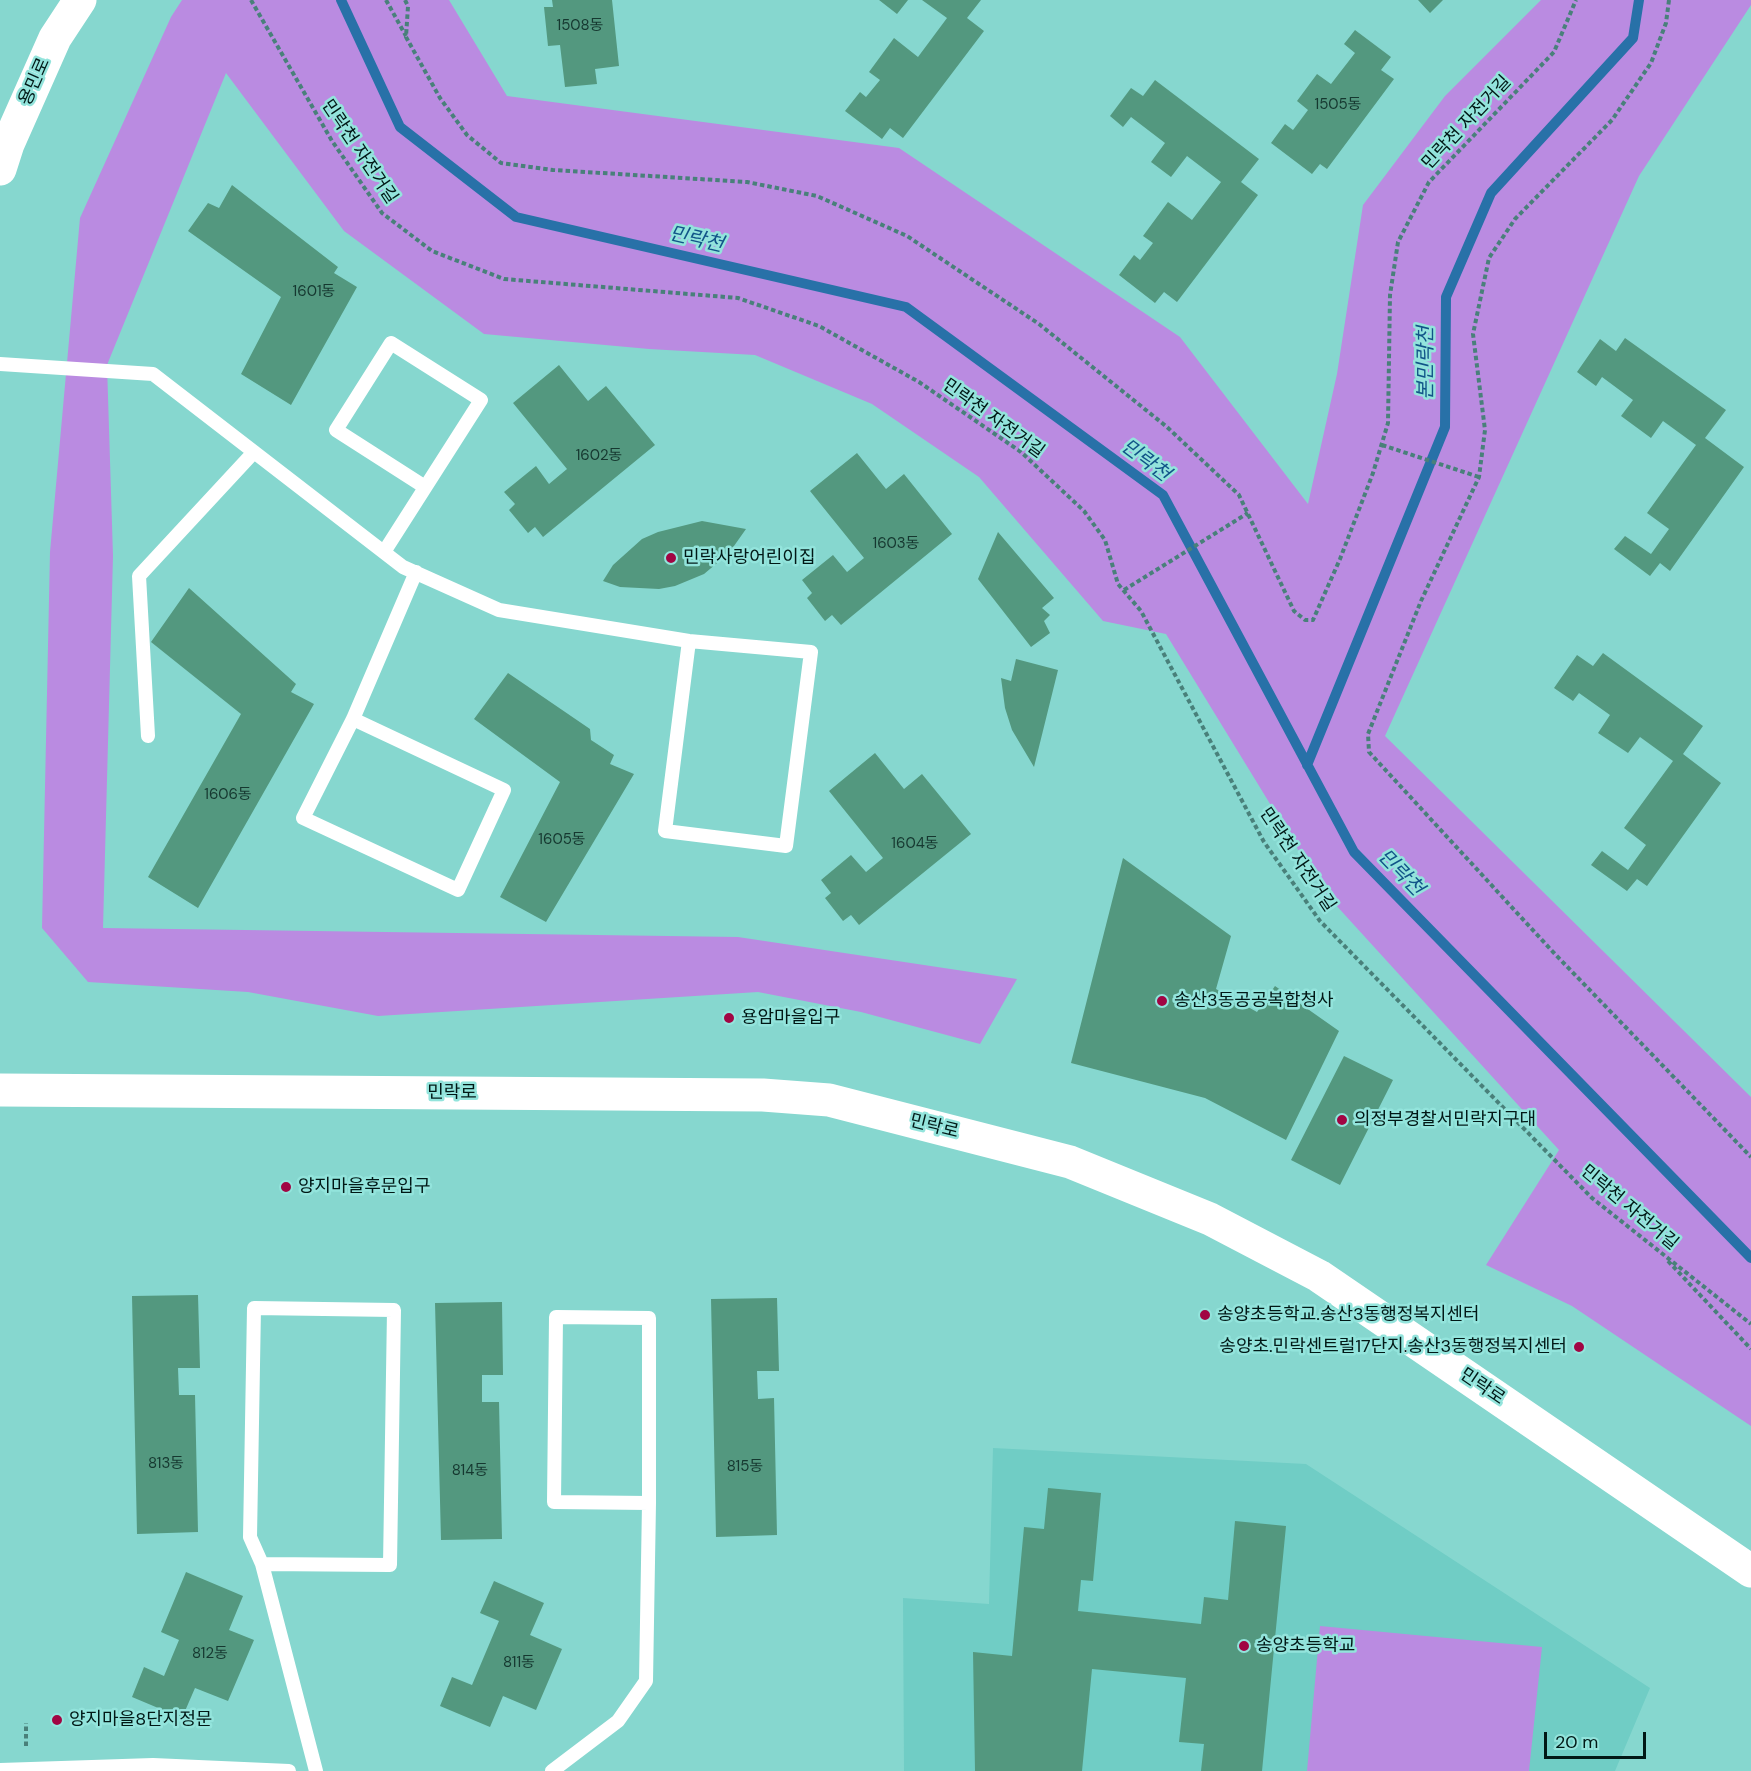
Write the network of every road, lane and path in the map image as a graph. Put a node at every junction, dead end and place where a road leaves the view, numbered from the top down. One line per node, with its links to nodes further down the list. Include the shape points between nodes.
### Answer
1 (80, 0): 8 (main road, 용민로, via 55,38)
2 (251, 0): 17 (path, 민락천 자전거길, via 332,141 382,213 432,251 504,279 738,298 819,326 920,382 1021,452 1084,511 1104,540 1118,584)
3 (386, 0): 7 (path, 민락천 자전거길)
4 (405, 0): 7 (path)
5 (1576, 0): 10 (path, 민락천 자전거길, via 1554,52 1429,182 1398,242 1390,295 1388,423)
6 (1669, 0): 12 (path, via 1651,63 1612,120 1515,219 1489,258 1473,334 1485,430)
7 (406, 37): 14 (path, 민락천 자전거길, via 440,98 467,135 501,163 747,182 818,196 907,236 1039,324 1167,427 1239,495)
8 (0, 169)
9 (0, 364): 11 (lane, via 153,375)
10 (1382, 445): 12 (path); 14 (path, 민락천 자전거길, via 1313,620 1305,620 1294,611)
11 (254, 452): 15 (lane); 20 (lane, via 139,576)
12 (1479, 477): 22 (path, via 1412,623 1368,734 1369,752 1553,952)
13 (425, 487): 13 (lane, via 481,400 391,343 336,430); 15 (lane)
14 (1248, 513): 17 (path)
15 (384, 552): 16 (lane)
16 (416, 572): 18 (lane, via 499,610); 19 (lane)
17 (1124, 590): 23 (path, 민락천 자전거길, via 1141,611 1264,842 1320,921 1592,1198)
18 (689, 641): 18 (lane, via 811,652 786,846 665,831)
19 (353, 719): 19 (lane, via 303,818 458,890 504,789)
20 (148, 736)
21 (0, 1090): 28 (main road, 민락로, via 751,1095 829,1100 1070,1162 1210,1219 1319,1276)
22 (1751, 1157)
23 (1659, 1252): 24 (path, 민락천 자전거길); 25 (path)
24 (1751, 1324)
25 (1751, 1349)
26 (649, 1503): 26 (lane, via 649,1318 556,1317 554,1502); 32 (lane, via 646,1681 618,1721)
27 (262, 1564): 27 (lane, via 250,1537 254,1308 394,1310 390,1565); 31 (lane)
28 (1751, 1571)
29 (0, 1770): 30 (lane, via 153,1766)
30 (289, 1771)
31 (316, 1771)
32 (552, 1771)

